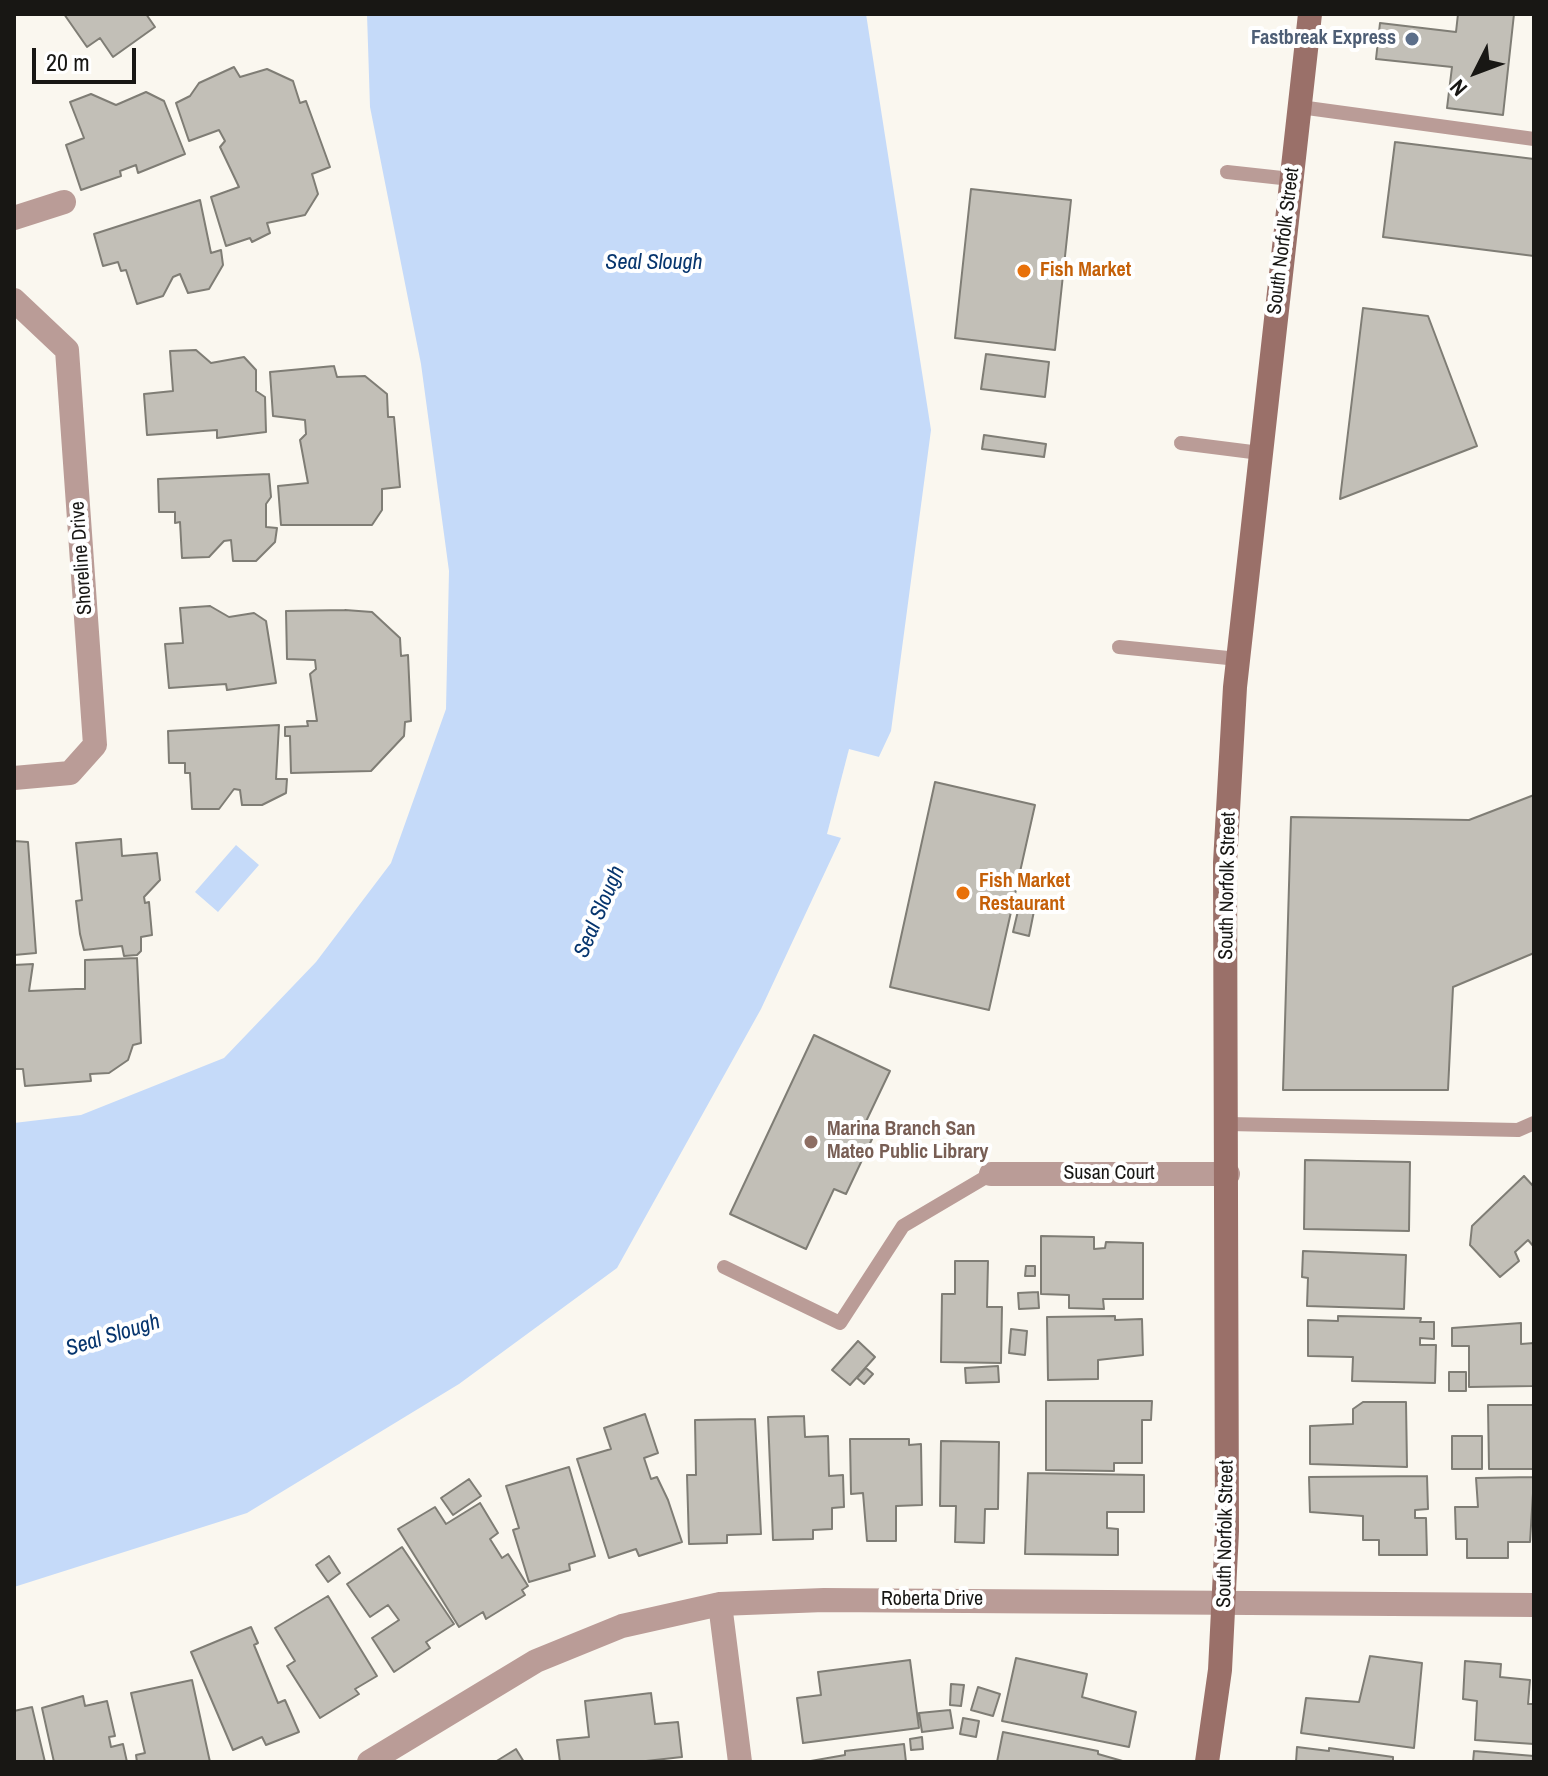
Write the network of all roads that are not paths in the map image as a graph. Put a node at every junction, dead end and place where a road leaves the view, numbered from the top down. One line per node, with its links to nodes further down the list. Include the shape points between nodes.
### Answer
1 (1310, 14): 2 (main road, South Norfolk Street)
2 (1300, 107): 3 (lane); 5 (main road, South Norfolk Street)
3 (1534, 139)
4 (1227, 172): 5 (lane)
5 (1291, 179): 10 (main road, South Norfolk Street)
6 (64, 202): 7 (street)
7 (14, 218)
8 (14, 300): 14 (street, Shoreline Drive, via 67,350 95,745 70,773)
9 (1181, 443): 10 (lane)
10 (1260, 453): 12 (main road, South Norfolk Street)
11 (1119, 647): 12 (lane)
12 (1238, 659): 16 (main road, South Norfolk Street, via 1225,863)
13 (14, 763): 14 (street, Shoreline Drive)
14 (14, 778)
15 (1534, 1123): 16 (lane, via 1518,1130)
16 (1228, 1124): 18 (main road, South Norfolk Street)
17 (991, 1174): 18 (street, Susan Court); 19 (lane, via 903,1226 840,1323)
18 (1228, 1174): 20 (main road, South Norfolk Street)
19 (724, 1267)
20 (1225, 1603): 21 (street, Roberta Drive); 22 (street, Roberta Drive); 25 (main road, South Norfolk Street)
21 (720, 1604): 23 (street, Roberta Drive, via 622,1626 536,1661); 24 (street)
22 (1534, 1605)
23 (369, 1762)
24 (740, 1762)
25 (1207, 1762)

